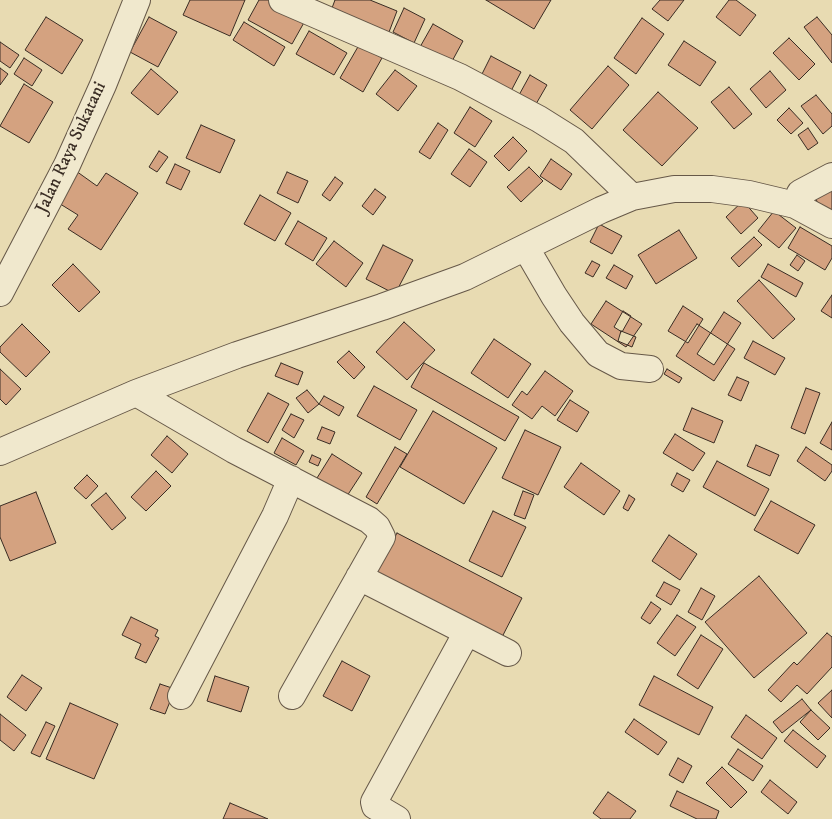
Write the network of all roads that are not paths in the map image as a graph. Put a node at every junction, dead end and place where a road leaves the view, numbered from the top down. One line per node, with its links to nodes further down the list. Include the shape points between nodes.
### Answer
1 (137, 0): 8 (street, Jalan Raya Sukatani, via 67,165)
2 (282, 0): 4 (street, via 460,77 539,119 574,141)
3 (832, 176): 5 (street, via 800,194)
4 (632, 197): 5 (street, via 674,189 712,189); 7 (street)
5 (795, 205): 6 (street)
6 (832, 225)
7 (526, 248): 9 (street, via 572,323 598,354 621,366); 10 (street, via 465,277)
8 (0, 293)
9 (650, 369)
10 (136, 393): 11 (street); 12 (street)
11 (0, 452)
12 (291, 479): 13 (street, via 377,527 382,537); 16 (street)
13 (359, 577): 14 (street); 17 (street)
14 (467, 632): 15 (street); 18 (street, via 374,802 375,806)
15 (508, 653)
16 (181, 696)
17 (292, 696)
18 (397, 819)

